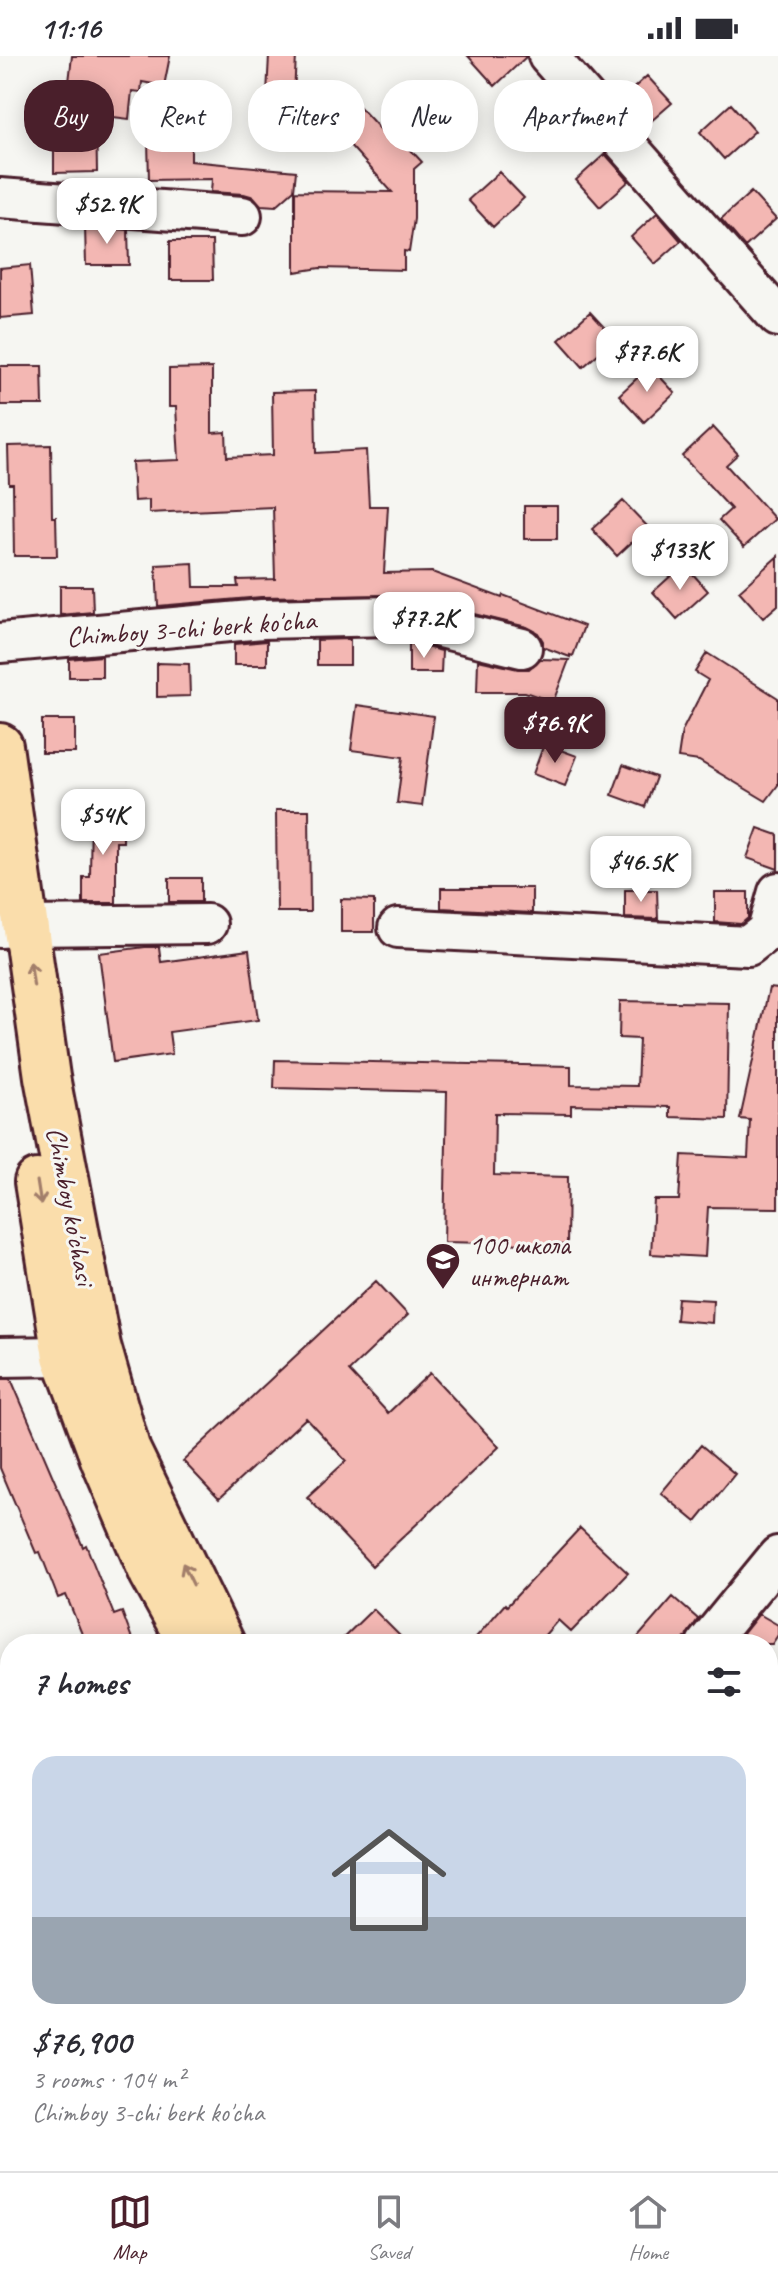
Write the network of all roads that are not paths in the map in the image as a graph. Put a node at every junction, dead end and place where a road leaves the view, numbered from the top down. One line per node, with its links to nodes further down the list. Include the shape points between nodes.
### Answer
1 (548, 56): 4 (street)
2 (0, 198): 3 (street)
3 (242, 216)
4 (778, 317)
5 (0, 643): 6 (street, Chimboy 3-chi berk ko'cha, via 262,619 391,616)
6 (522, 648)
7 (0, 746): 11 (main road, Chimboy ko'chasi)
8 (778, 892): 10 (street, via 767,931 748,946)
9 (207, 924): 11 (street)
10 (398, 928)
11 (8, 935): 12 (main road, Chimboy ko'chasi, via 47,1077)
12 (82, 1351): 13 (street); 15 (main road, Chimboy ko'chasi, via 104,1461 152,1573); 16 (main road, Chimboy ko'chasi, one-way to 12)
13 (0, 1357)
14 (778, 1556): 17 (street)
15 (186, 1634)
16 (217, 1634)
17 (714, 1634)

